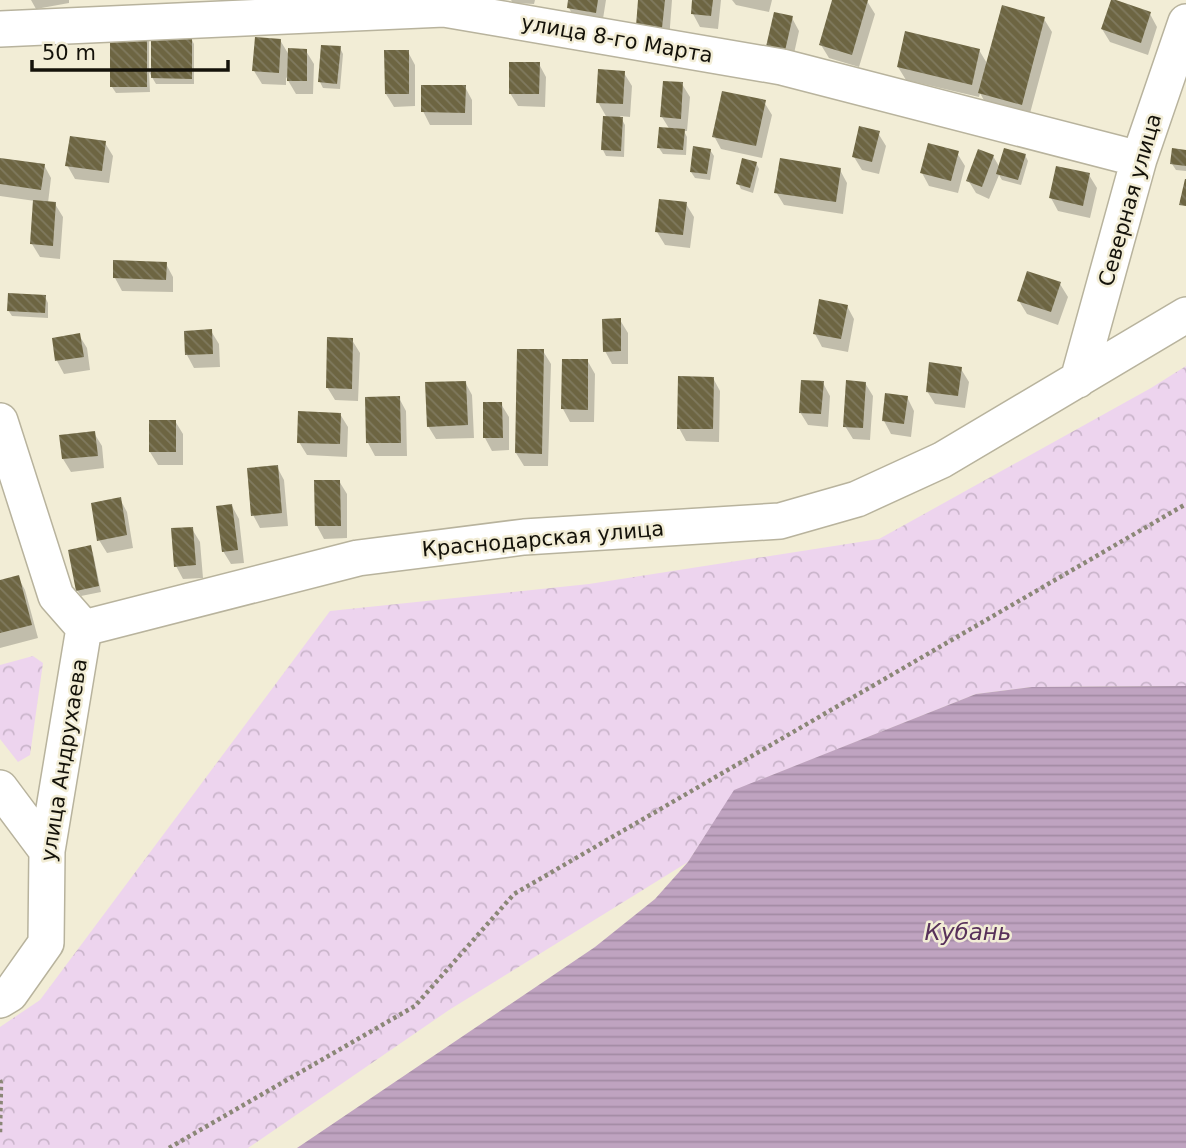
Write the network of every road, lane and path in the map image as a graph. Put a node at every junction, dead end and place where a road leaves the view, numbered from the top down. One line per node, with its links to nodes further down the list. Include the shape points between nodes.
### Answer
1 (249, 9): 3 (street, улица 8-го Марта); 4 (street, улица 8-го Марта, via 444,9 782,67)
2 (1186, 22): 4 (street, Северная улица)
3 (0, 29)
4 (1139, 159): 6 (street, Северная улица)
5 (1186, 315): 6 (street, Краснодарская улица)
6 (1078, 380): 9 (street, Краснодарская улица, via 942,460 857,499 780,521 524,537 358,558)
7 (0, 421): 9 (street, via 56,596)
8 (1186, 504): 15 (path, via 514,894 415,1006)
9 (84, 628): 11 (street, улица Андрухаева)
10 (0, 788): 11 (street)
11 (47, 851): 12 (street, улица Андрухаева, via 46,943 10,994)
12 (0, 1000)
13 (0, 1080): 14 (path)
14 (0, 1133)
15 (169, 1148)

